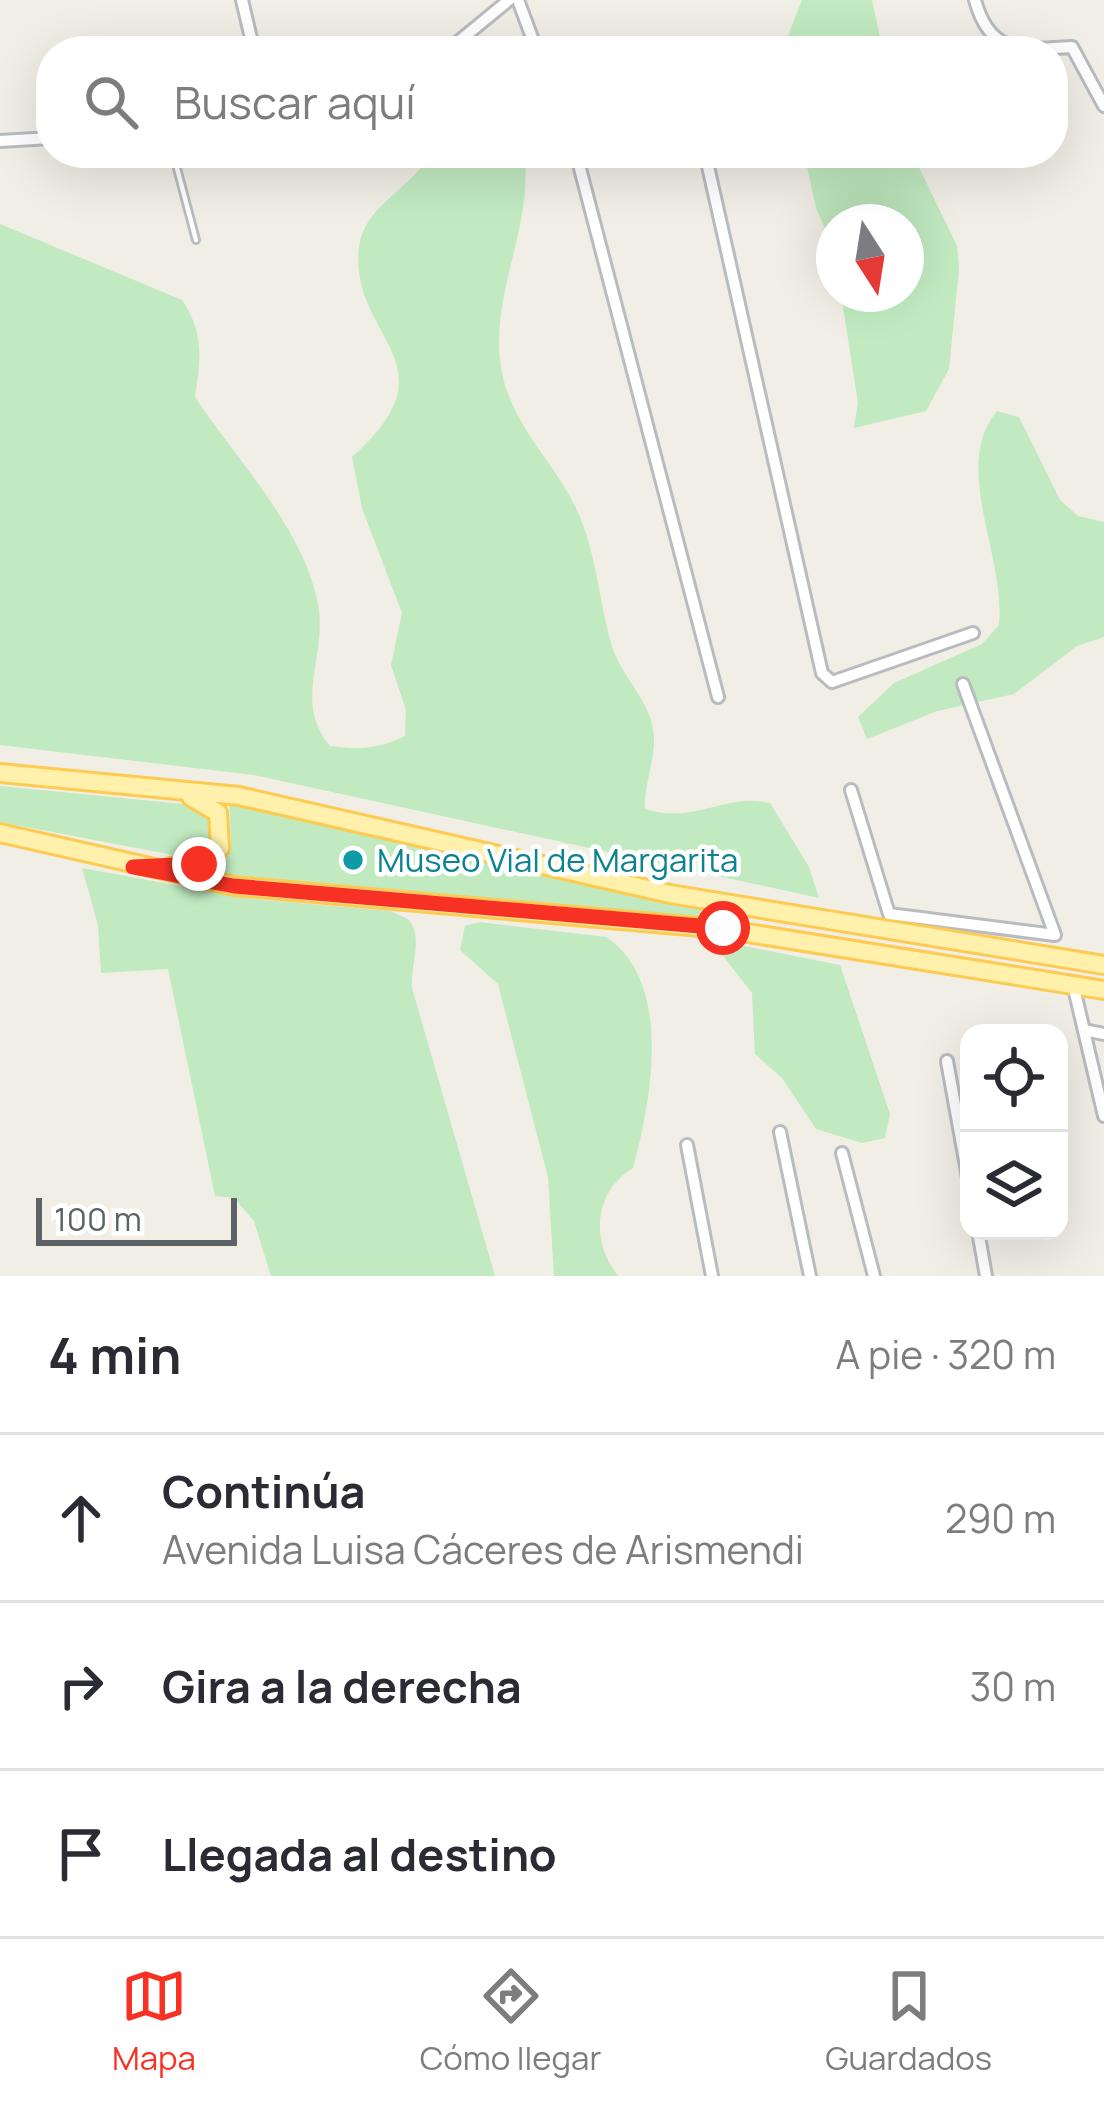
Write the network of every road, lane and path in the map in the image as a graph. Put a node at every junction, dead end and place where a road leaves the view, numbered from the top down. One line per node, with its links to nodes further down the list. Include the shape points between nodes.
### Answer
1 (242, 0): 4 (street)
2 (513, 0): 5 (street); 6 (street)
3 (975, 0): 7 (street)
4 (250, 36)
5 (466, 36)
6 (530, 36)
7 (993, 36)
8 (1068, 47): 9 (street)
9 (1104, 106)
10 (36, 139): 11 (street)
11 (0, 141)
12 (177, 168): 15 (lane)
13 (580, 168): 18 (street)
14 (708, 168): 16 (street, via 822,673 832,682)
15 (196, 240)
16 (973, 633)
17 (963, 684): 24 (street)
18 (718, 698)
19 (0, 773): 20 (main road)
20 (139, 785): 23 (main road, via 210,805 223,835 212,858 199,864); 25 (main road, via 300,808 689,898)
21 (851, 790): 24 (street, via 890,914)
22 (0, 833): 23 (main road)
23 (133, 867): 26 (main road, via 234,886 723,928)
24 (1055, 935): 25 (street)
25 (1096, 964)
26 (1072, 984): 27 (main road); 28 (street)
27 (1104, 990)
28 (1084, 1030): 29 (street); 31 (street)
29 (1104, 1034)
30 (947, 1061): 33 (street)
31 (1104, 1116)
32 (780, 1132): 38 (street)
33 (960, 1134)
34 (687, 1145): 37 (street)
35 (842, 1153): 39 (street)
36 (979, 1240): 40 (street)
37 (712, 1276)
38 (810, 1276)
39 (874, 1276)
40 (986, 1276)

